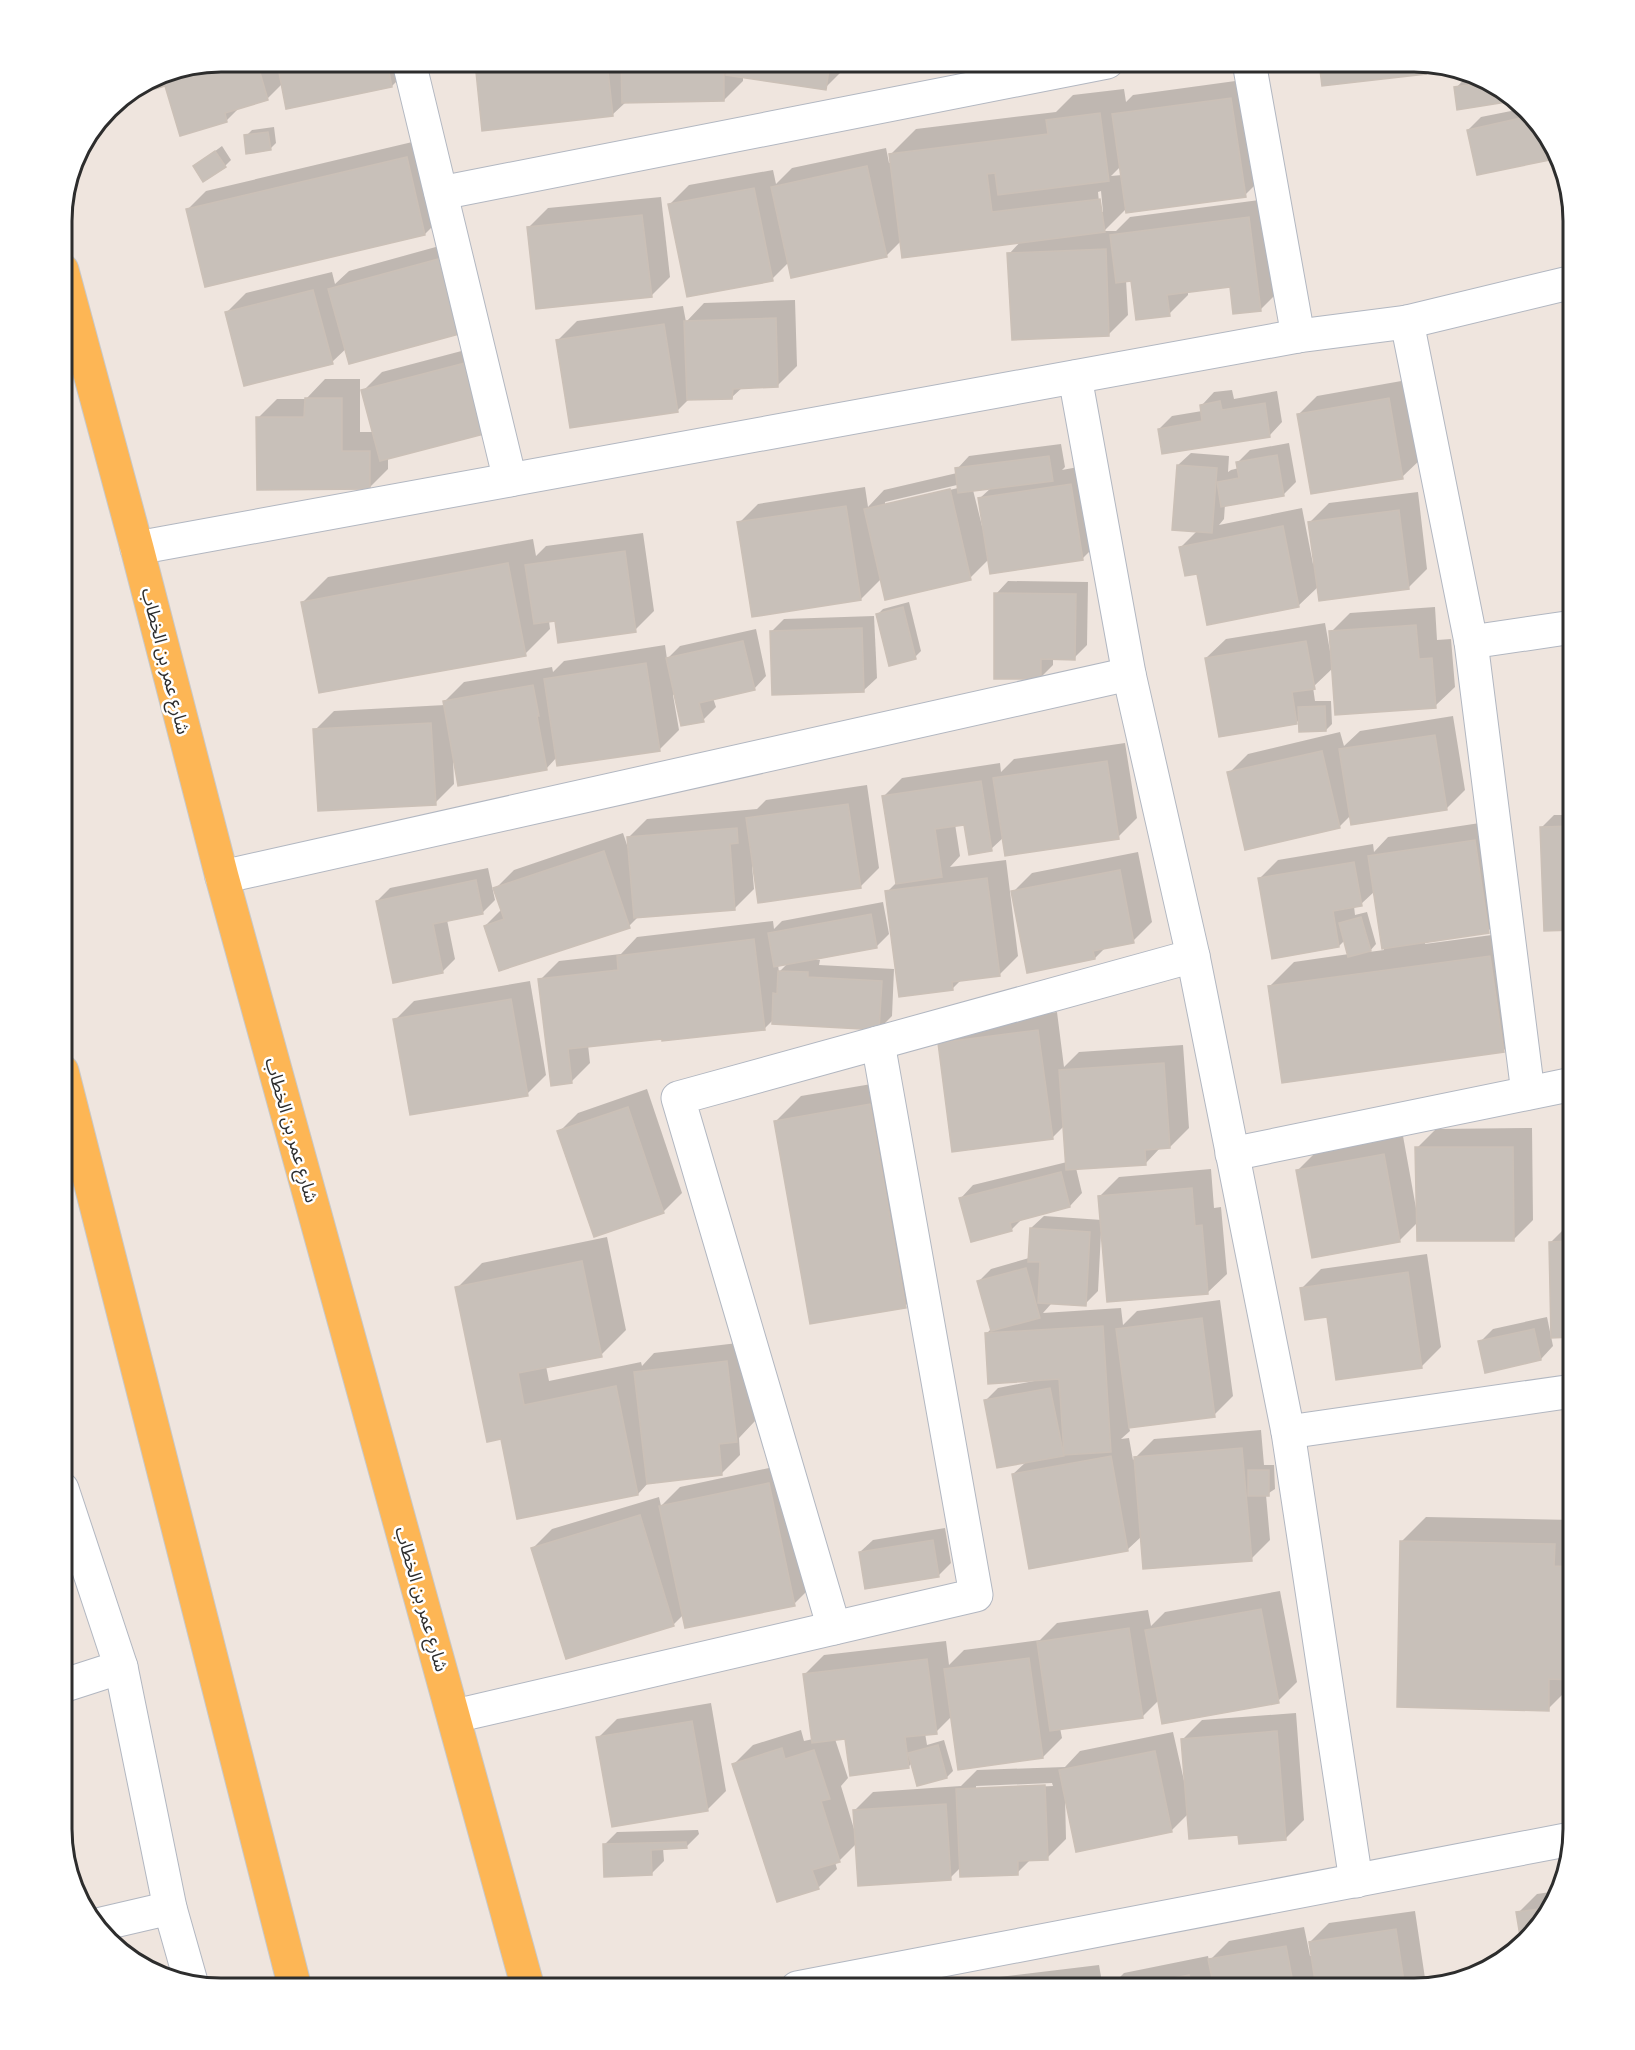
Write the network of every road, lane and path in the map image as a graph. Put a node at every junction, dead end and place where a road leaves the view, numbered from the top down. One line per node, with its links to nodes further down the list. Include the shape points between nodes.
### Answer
1 (411, 72): 4 (street)
2 (1056, 72): 4 (street)
3 (1252, 72): 8 (street)
4 (441, 193): 10 (street)
5 (1563, 285): 7 (street)
6 (72, 307): 11 (main road, شارع عمر بن الخطاب)
7 (1407, 322): 8 (street); 13 (street)
8 (1298, 336): 9 (street)
9 (1075, 377): 10 (street); 14 (street)
10 (510, 480): 11 (street)
11 (137, 548): 15 (main road, شارع عمر بن الخطاب)
12 (1563, 629): 13 (street)
13 (1471, 642): 19 (street)
14 (1129, 674): 15 (street); 16 (street)
15 (222, 877): 28 (main road, شارع عمر بن الخطاب)
16 (1193, 956): 17 (street); 21 (street)
17 (878, 1043): 25 (street, via 976,1595); 25 (street, via 678,1098)
18 (1563, 1086): 19 (street)
19 (1528, 1094): 21 (street)
20 (72, 1110): 34 (main road)
21 (1232, 1154): 23 (street)
22 (1563, 1392): 23 (street)
23 (1288, 1432): 30 (street)
24 (72, 1519): 26 (street)
25 (834, 1628): 28 (street)
26 (121, 1667): 27 (street); 31 (street)
27 (72, 1683)
28 (455, 1716): 35 (main road, شارع عمر بن الخطاب)
29 (1562, 1841): 30 (street)
30 (1356, 1881): 36 (street)
31 (170, 1908): 32 (street); 33 (street)
32 (106, 1923)
33 (189, 1974)
34 (292, 1978)
35 (525, 1978)
36 (904, 1978)

